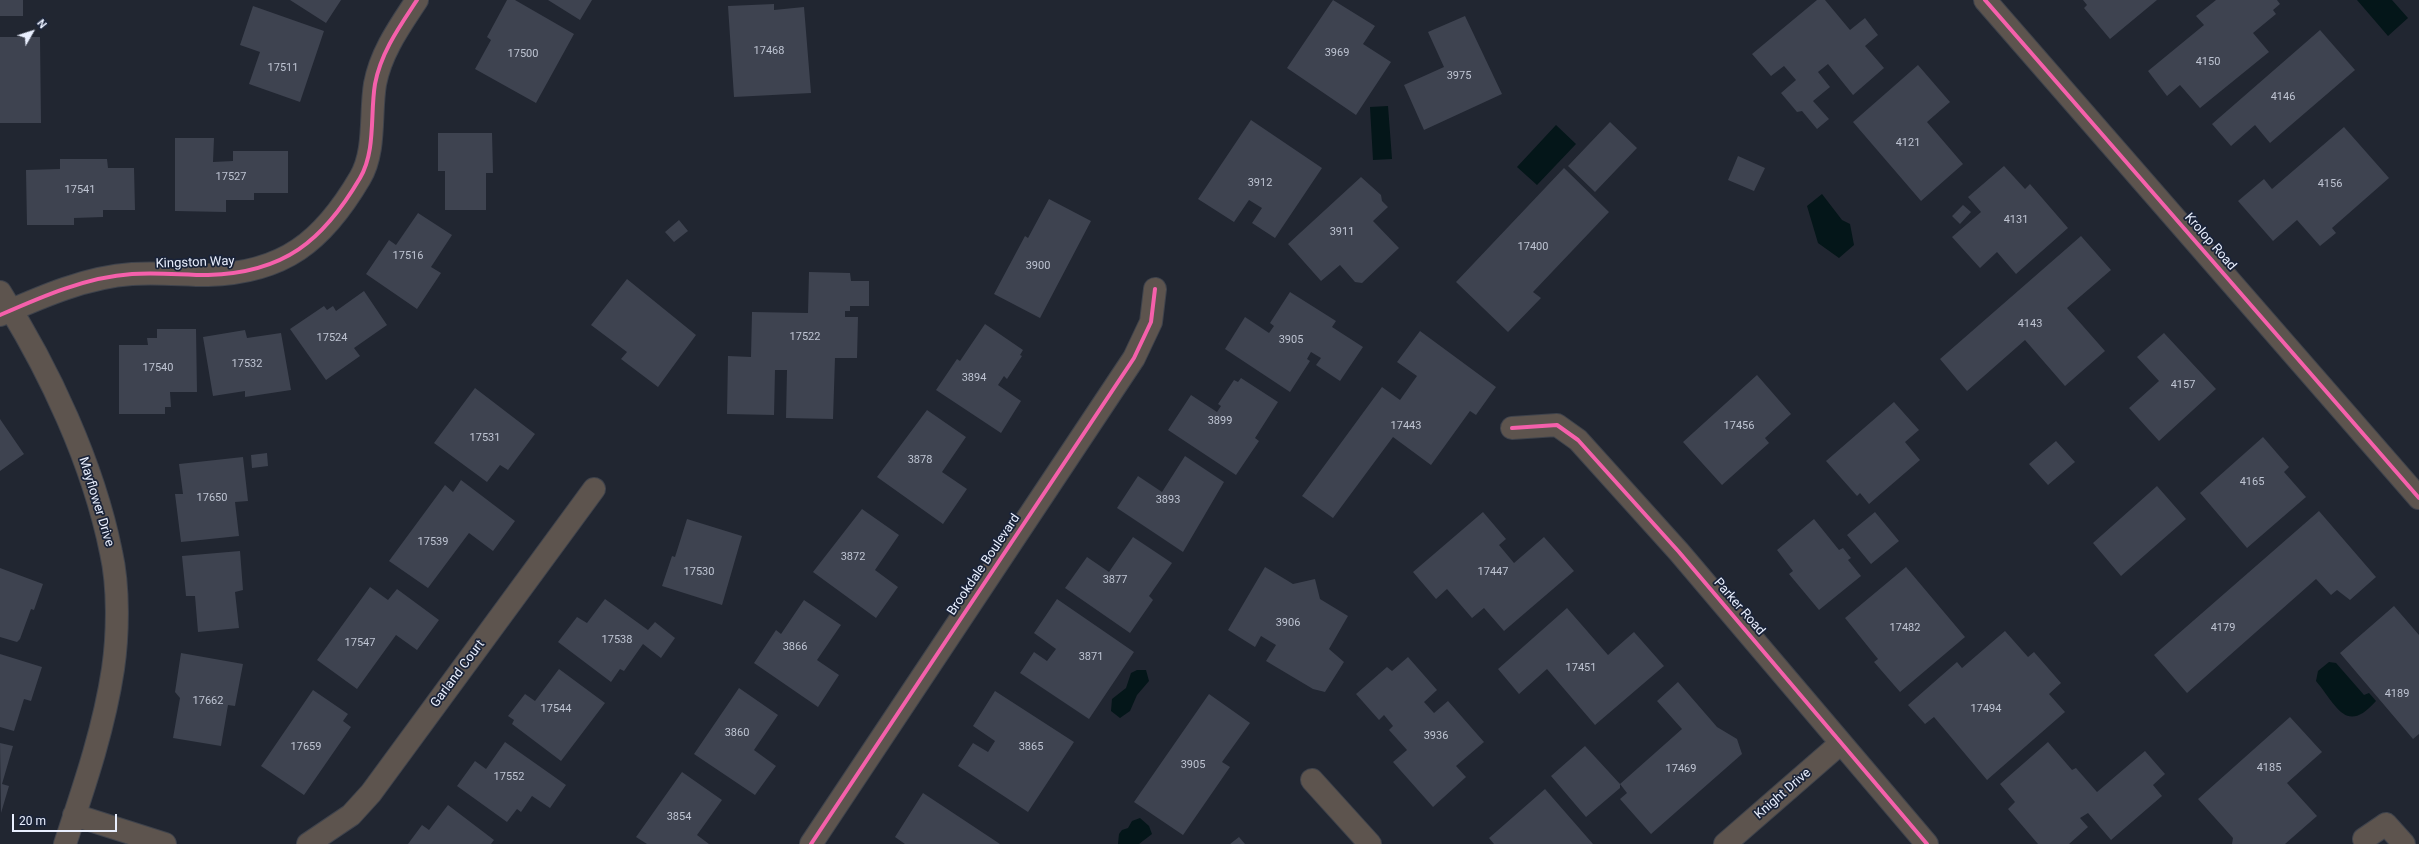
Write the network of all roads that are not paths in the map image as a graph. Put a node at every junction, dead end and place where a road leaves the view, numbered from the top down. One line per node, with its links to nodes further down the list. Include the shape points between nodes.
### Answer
1 (417, 0): 4 (street, Kingston Way, via 386,51 375,83 370,148 364,171 332,221 316,238 293,254 268,265 242,271 209,275 132,274 111,277)
2 (1985, 0): 7 (street, Krolop Road)
3 (1155, 289): 15 (street, Brookdale Boulevard, via 1151,322 1134,358)
4 (4, 306): 10 (street, Mayflower Drive, via 68,421 100,508 112,553 116,630 113,668 100,731)
5 (1512, 428): 8 (street, Parker Road, via 1557,426 1578,440 1679,552)
6 (594, 489): 14 (street, Garland Court, via 371,792 351,815)
7 (2419, 498)
8 (1841, 743): 17 (street, Knight Drive); 18 (street, Parker Road)
9 (1312, 780): 16 (street)
10 (74, 815): 12 (street, Mayflower Drive); 13 (street)
11 (2364, 839): 19 (street, via 2386,824)
12 (65, 844)
13 (165, 844)
14 (308, 844)
15 (811, 844)
16 (1370, 844)
17 (1725, 844)
18 (1927, 844)
19 (2404, 844)

